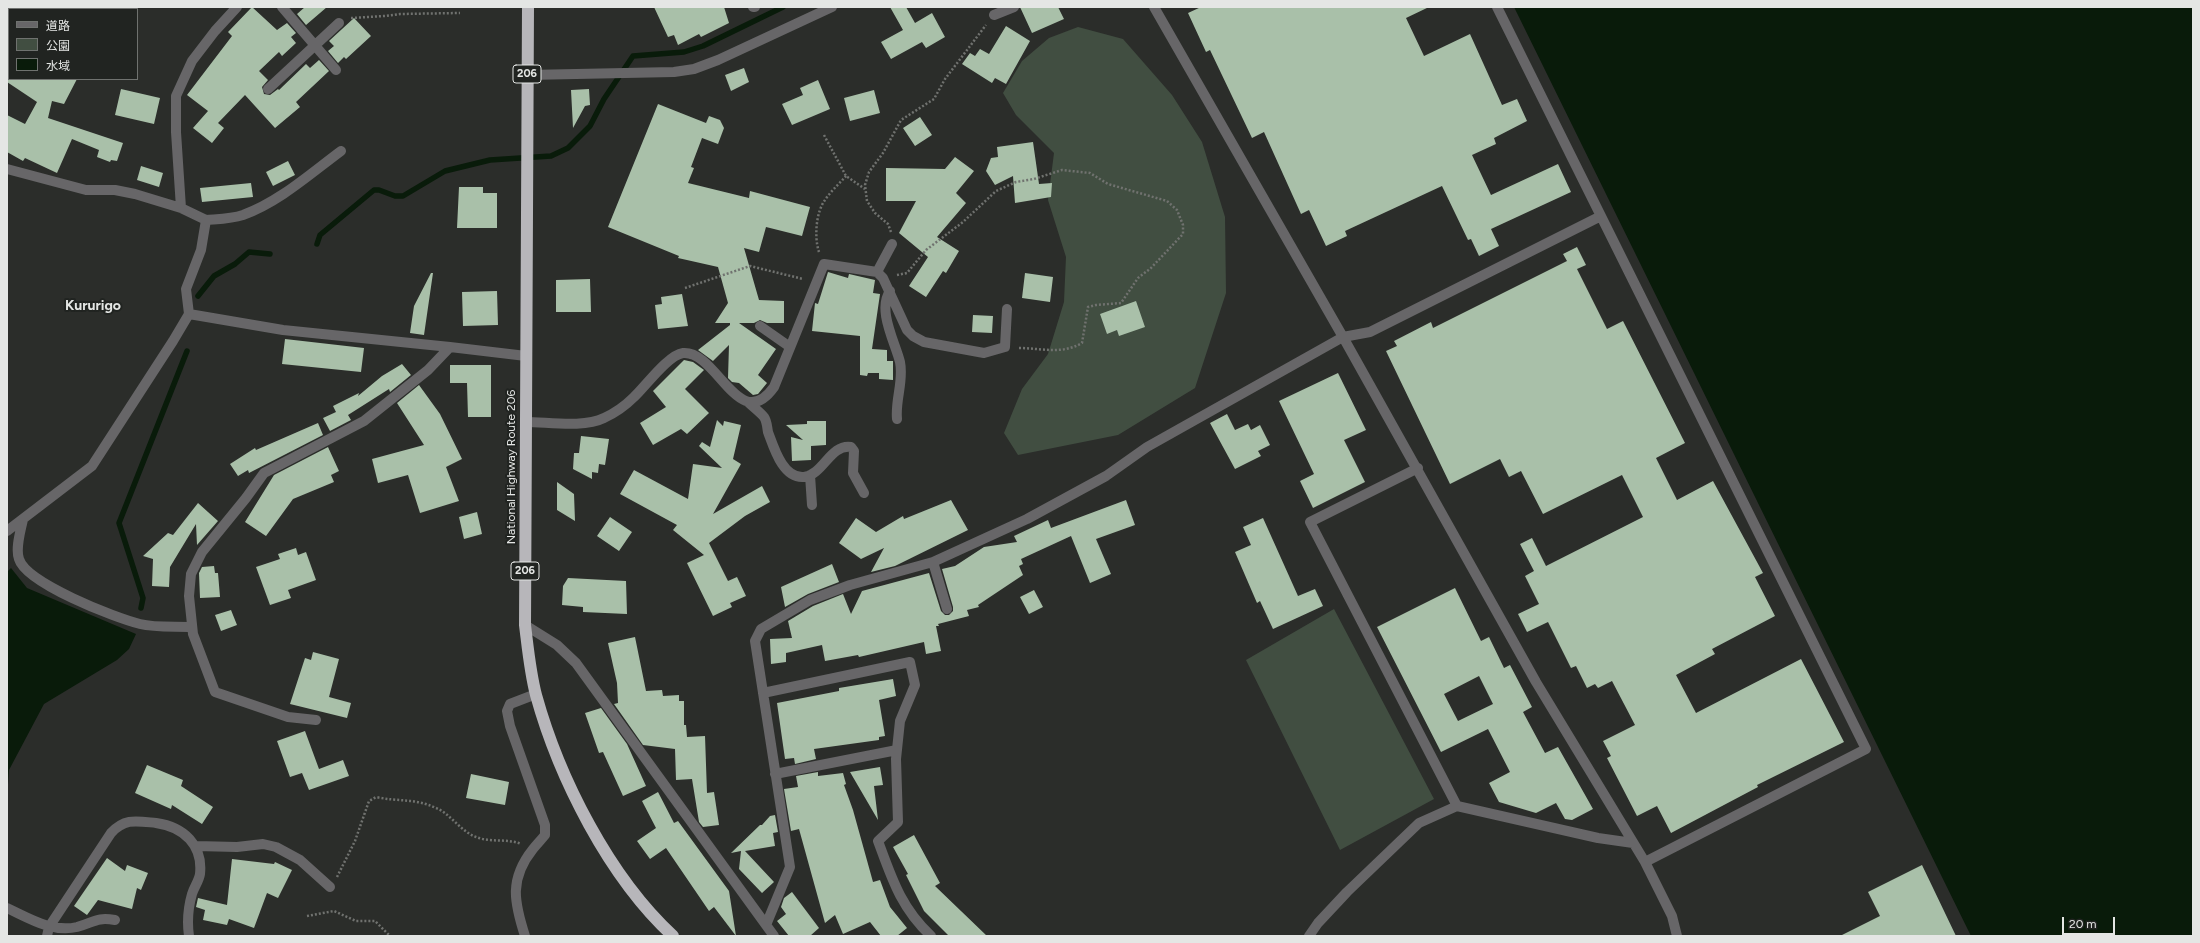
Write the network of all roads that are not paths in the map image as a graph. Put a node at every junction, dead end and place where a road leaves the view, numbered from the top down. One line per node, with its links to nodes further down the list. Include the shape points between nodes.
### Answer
1 (237, 7): 17 (street, via 192,61 176,96)
2 (282, 7): 11 (street)
3 (528, 7): 13 (highway, National Highway Route 206 / 206)
4 (832, 7): 8 (street)
5 (1014, 7): 9 (street)
6 (1154, 7): 26 (street)
7 (1497, 7): 18 (street)
8 (815, 11): 13 (street, via 718,60 694,69 674,72)
9 (994, 15)
10 (339, 23): 11 (street)
11 (315, 45): 12 (street); 14 (street)
12 (336, 70)
13 (527, 75): 29 (highway, National Highway Route 206 / 206)
14 (268, 89)
15 (341, 151): 19 (street, via 285,193 260,207 242,215)
16 (7, 169): 17 (street, via 86,190 115,190 135,194)
17 (181, 208): 19 (street)
18 (1601, 216): 26 (street, via 1370,332); 51 (street, via 1866,749)
19 (206, 220): 24 (street, via 201,250 186,289)
20 (892, 244): 21 (street)
21 (880, 275): 22 (street); 28 (street, via 824,264)
22 (890, 291): 23 (street, via 907,330 913,336 924,342 984,353 1005,347); 31 (street, via 886,296 885,307 902,377 896,407)
23 (1007, 309)
24 (189, 314): 27 (street, via 283,330); 37 (street, via 92,466)
25 (760, 326): 28 (street)
26 (1343, 337): 33 (street); 39 (street, via 1147,447 1106,476 1027,519)
27 (450, 347): 29 (street); 42 (street, via 428,370 364,422 264,473 202,552 191,574 189,596)
28 (790, 347): 30 (street, via 767,398 758,402)
29 (526, 356): 32 (highway, National Highway Route 206 / 206)
30 (748, 402): 32 (street, via 739,398 696,356 683,353 670,360 619,410 604,418 586,423); 34 (street, via 764,418 783,466 790,474 802,477)
31 (897, 420)
32 (526, 422): 41 (highway, National Highway Route 206 / 206)
33 (1418, 468): 48 (street, via 1310,522); 49 (street, via 1536,682)
34 (810, 475): 35 (street, via 836,450 846,446 852,447 853,473); 36 (street)
35 (864, 493)
36 (812, 505)
37 (23, 519): 38 (street); 42 (street, via 18,558 24,569 47,586 142,625)
38 (7, 531)
39 (933, 562): 40 (street); 43 (street, via 810,600 761,629 755,641)
40 (947, 609)
41 (525, 626): 44 (highway, National Highway Route 206 / 206); 55 (street, via 557,646 576,663)
42 (192, 627): 45 (street, via 215,692 288,717)
43 (763, 693): 46 (street, via 910,662 915,685 900,721); 47 (street)
44 (536, 694): 58 (street, via 510,704 507,711 545,825 545,835 533,849 517,876 517,910); 59 (highway, National Highway Route 206 / 206, via 565,776 607,856)
45 (316, 720)
46 (897, 750): 47 (street); 61 (street, via 898,822 878,841 907,909)
47 (775, 774): 55 (street, via 790,867)
48 (1457, 806): 49 (street, via 1598,838); 62 (street, via 1419,824 1347,892)
49 (1633, 843): 51 (street)
50 (196, 846): 52 (street, via 237,847 263,844 276,847 300,860); 56 (street, via 188,837 158,824 132,821 121,823 111,833); 57 (street, via 200,855 200,875 192,893 188,916)
51 (1645, 862): 63 (street, via 1672,916)
52 (330, 886)
53 (7, 908): 56 (street)
54 (115, 920): 56 (street, via 101,918 76,927)
55 (766, 925): 60 (street)
56 (48, 932)
57 (189, 936)
58 (525, 936)
59 (673, 936)
60 (774, 936)
61 (931, 936)
62 (1308, 936)
63 (1677, 936)

